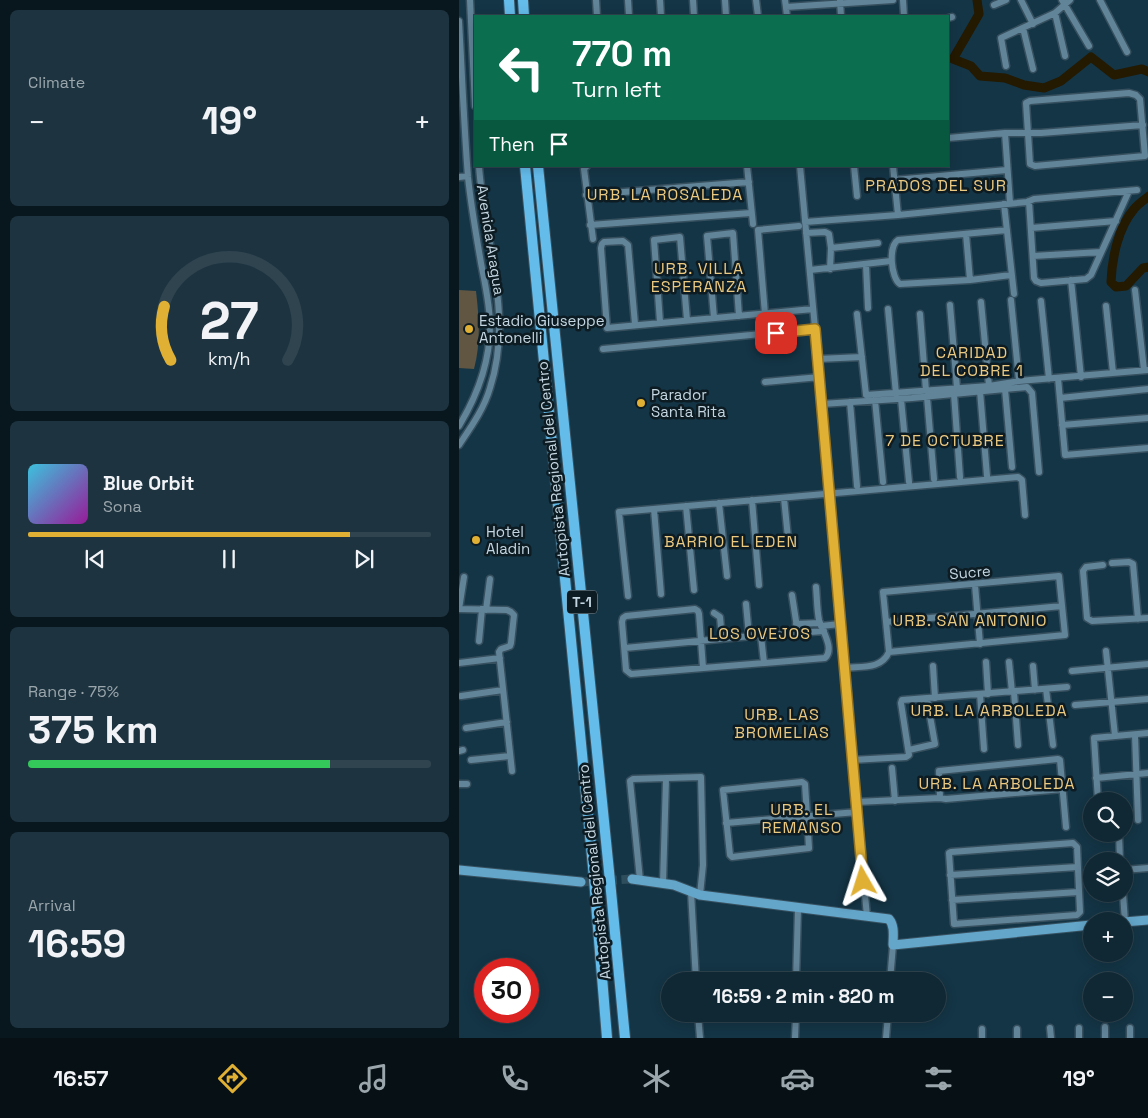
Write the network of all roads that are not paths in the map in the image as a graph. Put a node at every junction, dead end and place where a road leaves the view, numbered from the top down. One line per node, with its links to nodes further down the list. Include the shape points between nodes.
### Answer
1 (470, 0): 38 (street)
2 (509, 0): 20 (highway)
3 (523, 0): 21 (highway)
4 (596, 0): 22 (street)
5 (628, 0): 23 (street)
6 (660, 0): 24 (street)
7 (693, 0): 25 (street)
8 (725, 0): 26 (street)
9 (757, 0): 27 (street)
10 (893, 0): 16 (street)
11 (903, 0): 29 (street)
12 (1006, 0): 18 (street)
13 (1021, 0): 31 (street)
14 (1100, 0): 34 (street)
15 (1065, 1): 19 (street); 33 (street)
16 (840, 2): 17 (street); 28 (street)
17 (786, 4)
18 (994, 5)
19 (1055, 13): 31 (street); 35 (street)
20 (510, 15)
21 (524, 15)
22 (597, 15)
23 (629, 15)
24 (661, 15)
25 (694, 15)
26 (727, 15)
27 (758, 15)
28 (841, 15)
29 (904, 15)
30 (459, 22): 52 (street, Avenida Aragua)
31 (1033, 24): 32 (street)
32 (1023, 28): 36 (street, via 1000,39); 37 (street)
33 (1089, 46)
34 (1127, 52)
35 (1065, 56)
36 (1006, 66)
37 (1033, 69)
38 (474, 85)
39 (1143, 125): 41 (street); 41 (street, via 1140,99 1129,93 1030,101 1025,107); 41 (street, via 1145,156 1142,158 1035,166 1029,160)
40 (1005, 133): 41 (street); 42 (street); 51 (street)
41 (1028, 133)
42 (949, 138)
43 (479, 167): 68 (street, Avenida Aragua)
44 (525, 167): 267 (highway, Autopista Regional del Centro / T-1)
45 (538, 167): 268 (highway, Autopista Regional del Centro / T-1)
46 (586, 167): 58 (street)
47 (747, 167): 55 (street)
48 (800, 167): 66 (street)
49 (854, 167): 59 (street)
50 (893, 167): 54 (street)
51 (1007, 170): 54 (street); 61 (street)
52 (468, 176): 53 (street); 69 (street, Avenida Aragua)
53 (459, 177)
54 (894, 180): 63 (street)
55 (749, 182): 58 (street); 62 (street)
56 (1137, 190): 57 (street)
57 (1129, 191): 60 (street); 64 (street)
58 (586, 195): 67 (street)
59 (857, 196)
60 (1029, 201): 61 (street); 70 (street)
61 (1007, 204): 63 (street); 71 (street)
62 (751, 213): 65 (street); 67 (street)
63 (898, 215): 66 (street)
64 (1116, 221): 70 (street); 77 (street)
65 (753, 224)
66 (802, 224): 72 (street); 94 (street, via 758,230)
67 (590, 225): 74 (street)
68 (487, 226): 69 (street); 128 (street, Avenida Aragua, via 500,307 500,347 490,390)
69 (475, 228): 127 (street, Avenida Aragua, via 489,306 489,348 481,381)
70 (1031, 228): 78 (street)
71 (1007, 230): 73 (street); 83 (street)
72 (806, 233): 76 (street, via 829,234); 82 (street)
73 (966, 234): 79 (street, via 898,240 893,244); 84 (street)
74 (593, 239)
75 (878, 243): 76 (street)
76 (831, 248): 81 (street)
77 (1101, 252): 78 (street); 85 (street, via 1091,275 1086,279)
78 (1033, 256): 85 (street, via 1036,281)
79 (891, 261): 80 (street); 84 (street, via 896,281 900,284)
80 (866, 265): 81 (street); 91 (street)
81 (830, 269): 82 (street)
82 (810, 270): 93 (street)
83 (1011, 275): 84 (street); 112 (street)
84 (970, 280)
85 (1071, 280): 109 (street)
86 (1135, 290): 106 (street)
87 (1041, 301): 111 (street)
88 (981, 302): 114 (street)
89 (950, 305): 117 (street)
90 (1106, 306): 107 (street)
91 (869, 308)
92 (888, 309): 120 (street)
93 (813, 310): 94 (street); 102 (street)
94 (765, 314): 97 (street)
95 (857, 314): 104 (street)
96 (920, 314): 119 (street)
97 (739, 316): 98 (street); 98 (street, via 733,233 707,236)
98 (714, 318): 99 (street)
99 (687, 320): 100 (street); 100 (street, via 679,237 654,240)
100 (660, 322): 101 (street)
101 (635, 324): 101 (street, via 628,245 623,241 604,242 601,248 607,328)
102 (815, 329): 103 (street); 105 (street)
103 (603, 349)
104 (862, 357): 105 (street); 120 (street, via 866,395)
105 (818, 360): 108 (street)
106 (1146, 370): 107 (street)
107 (1113, 373): 109 (street)
108 (820, 377): 113 (street); 124 (street)
109 (1081, 377): 110 (street)
110 (1058, 378): 111 (street); 121 (street)
111 (1049, 379): 112 (street)
112 (1019, 381): 114 (street)
113 (765, 382)
114 (989, 386): 117 (street)
115 (1005, 389): 118 (street); 130 (street); 131 (street, via 1027,387 1032,391)
116 (1148, 389): 121 (street)
117 (956, 391): 118 (street); 119 (street); 133 (street)
118 (980, 391): 132 (street)
119 (927, 394): 120 (street); 134 (street)
120 (898, 396): 122 (street); 136 (street)
121 (1060, 398): 126 (street)
122 (875, 400): 123 (street); 135 (street)
123 (850, 402): 124 (street); 137 (street)
124 (822, 404): 138 (street)
125 (1148, 418): 126 (street)
126 (1062, 425): 129 (street, via 1065,455)
127 (459, 426)
128 (459, 445)
129 (1148, 448)
130 (1013, 467)
131 (1039, 472)
132 (987, 476)
133 (960, 477)
134 (934, 479)
135 (883, 482)
136 (909, 482)
137 (857, 486)
138 (829, 494): 139 (street); 144 (street, via 1018,477 1022,480); 168 (street)
139 (784, 498): 140 (street); 145 (street)
140 (752, 500): 141 (street); 152 (street)
141 (719, 503): 142 (street); 148 (street)
142 (686, 506): 143 (street); 154 (street)
143 (654, 509): 155 (street); 157 (street, via 619,512)
144 (1025, 515)
145 (788, 538)
146 (1112, 563): 165 (street, via 1133,564)
147 (1103, 565): 165 (street, via 1083,571 1087,618 1092,621)
148 (727, 576)
149 (464, 577): 160 (street)
150 (490, 579): 161 (street)
151 (975, 584): 159 (street, Sucre, via 1059,576); 163 (street); 166 (street, Sucre, via 883,592)
152 (759, 585)
153 (816, 588): 169 (street)
154 (694, 590)
155 (661, 594)
156 (791, 595): 167 (street)
157 (628, 596)
158 (746, 604): 171 (street)
159 (1062, 606): 163 (street); 176 (street, via 1065,635)
160 (459, 609): 161 (street)
161 (484, 609): 175 (street); 180 (street, via 507,610 514,615 511,643 501,649)
162 (714, 613): 173 (street, via 720,617)
163 (977, 614): 166 (street); 176 (street)
164 (1148, 618): 165 (street)
165 (1138, 619)
166 (886, 622): 178 (street)
167 (796, 624): 169 (street); 170 (street)
168 (840, 624): 169 (street); 189 (street)
169 (822, 627): 170 (street); 184 (street, via 829,652 827,658)
170 (798, 634): 172 (street)
171 (749, 636): 172 (street); 173 (street)
172 (761, 636): 184 (street)
173 (722, 638): 174 (street)
174 (701, 640): 177 (street); 177 (street, via 699,614 695,609 626,616 622,622); 188 (street)
175 (479, 641)
176 (980, 644): 178 (street)
177 (625, 648): 188 (street, via 626,670 631,674)
178 (889, 652): 189 (street, via 880,664)
179 (1106, 652): 190 (street)
180 (500, 658): 183 (street); 194 (street)
181 (985, 662): 198 (street)
182 (1009, 662): 196 (street)
183 (459, 663)
184 (764, 663): 188 (street)
185 (1148, 664): 190 (street)
186 (933, 666): 200 (street)
187 (1033, 666): 195 (street)
188 (703, 668)
189 (844, 668): 216 (street)
190 (1108, 668): 191 (street); 203 (street)
191 (1072, 671)
192 (1067, 686): 193 (street)
193 (1047, 688): 195 (street); 210 (street)
194 (503, 690): 199 (street); 205 (street)
195 (1035, 690): 196 (street)
196 (1013, 692): 198 (street); 211 (street)
197 (980, 694): 198 (street); 200 (street); 212 (street)
198 (988, 694)
199 (461, 696)
200 (935, 698): 201 (street)
201 (927, 699): 213 (street, via 935,744); 213 (street, via 901,702)
202 (1148, 699): 203 (street)
203 (1111, 702): 204 (street); 209 (street)
204 (1075, 705)
205 (507, 722): 206 (street); 214 (street)
206 (466, 728)
207 (1148, 733): 208 (street)
208 (1135, 734): 209 (street); 220 (street)
209 (1115, 736): 221 (street, via 1094,739)
210 (1053, 745)
211 (1018, 746)
212 (984, 749)
213 (909, 750): 216 (street, via 906,757)
214 (510, 756): 215 (street); 218 (street)
215 (471, 760)
216 (852, 760): 229 (street)
217 (892, 768): 228 (street)
218 (512, 771)
219 (1148, 773): 220 (street)
220 (1136, 774): 221 (street); 232 (street)
221 (1096, 778): 226 (street)
222 (666, 779): 240 (street, via 631,781); 242 (street); 245 (street, via 702,779)
223 (459, 784): 224 (street)
224 (467, 784)
225 (1063, 789): 227 (street); 227 (street, via 1058,758 939,771); 234 (street)
226 (1097, 792)
227 (940, 798): 228 (street)
228 (895, 801): 229 (street)
229 (856, 802): 230 (street)
230 (857, 812): 231 (street); 248 (street)
231 (807, 816): 233 (street); 233 (street, via 809,848 733,857 729,853); 233 (street, via 805,784 802,782 723,790)
232 (1139, 820)
233 (726, 823)
234 (1067, 827)
235 (1078, 867): 239 (street); 239 (street, via 1077,847 1073,843 955,850 949,854); 244 (street)
236 (1148, 868): 237 (street)
237 (1133, 869)
238 (459, 870): 241 (main road)
239 (951, 875): 246 (street)
240 (636, 879): 242 (main road)
241 (581, 882)
242 (663, 882): 243 (main road)
243 (691, 892): 245 (main road); 255 (street)
244 (1079, 892): 246 (street); 251 (street, via 1080,912 1075,916)
245 (701, 895): 247 (main road)
246 (952, 900): 251 (street, via 953,923)
247 (798, 908): 248 (main road); 256 (street)
248 (867, 916): 254 (main road, via 892,922)
249 (1148, 920): 250 (main road)
250 (1133, 921)
251 (959, 925): 253 (street)
252 (1083, 926): 253 (main road)
253 (960, 937): 254 (main road)
254 (893, 944): 257 (street)
255 (695, 972)
256 (796, 972)
257 (891, 972)
258 (699, 1022): 269 (street)
259 (796, 1022): 270 (street)
260 (887, 1022): 271 (street)
261 (1105, 1027): 276 (street)
262 (1051, 1028): 274 (street)
263 (1079, 1028): 275 (street)
264 (1130, 1028): 277 (street)
265 (982, 1029): 272 (street)
266 (1017, 1029): 273 (street)
267 (607, 1038)
268 (625, 1038)
269 (700, 1038)
270 (795, 1038)
271 (886, 1038)
272 (982, 1038)
273 (1017, 1038)
274 (1051, 1038)
275 (1079, 1038)
276 (1105, 1038)
277 (1130, 1038)

